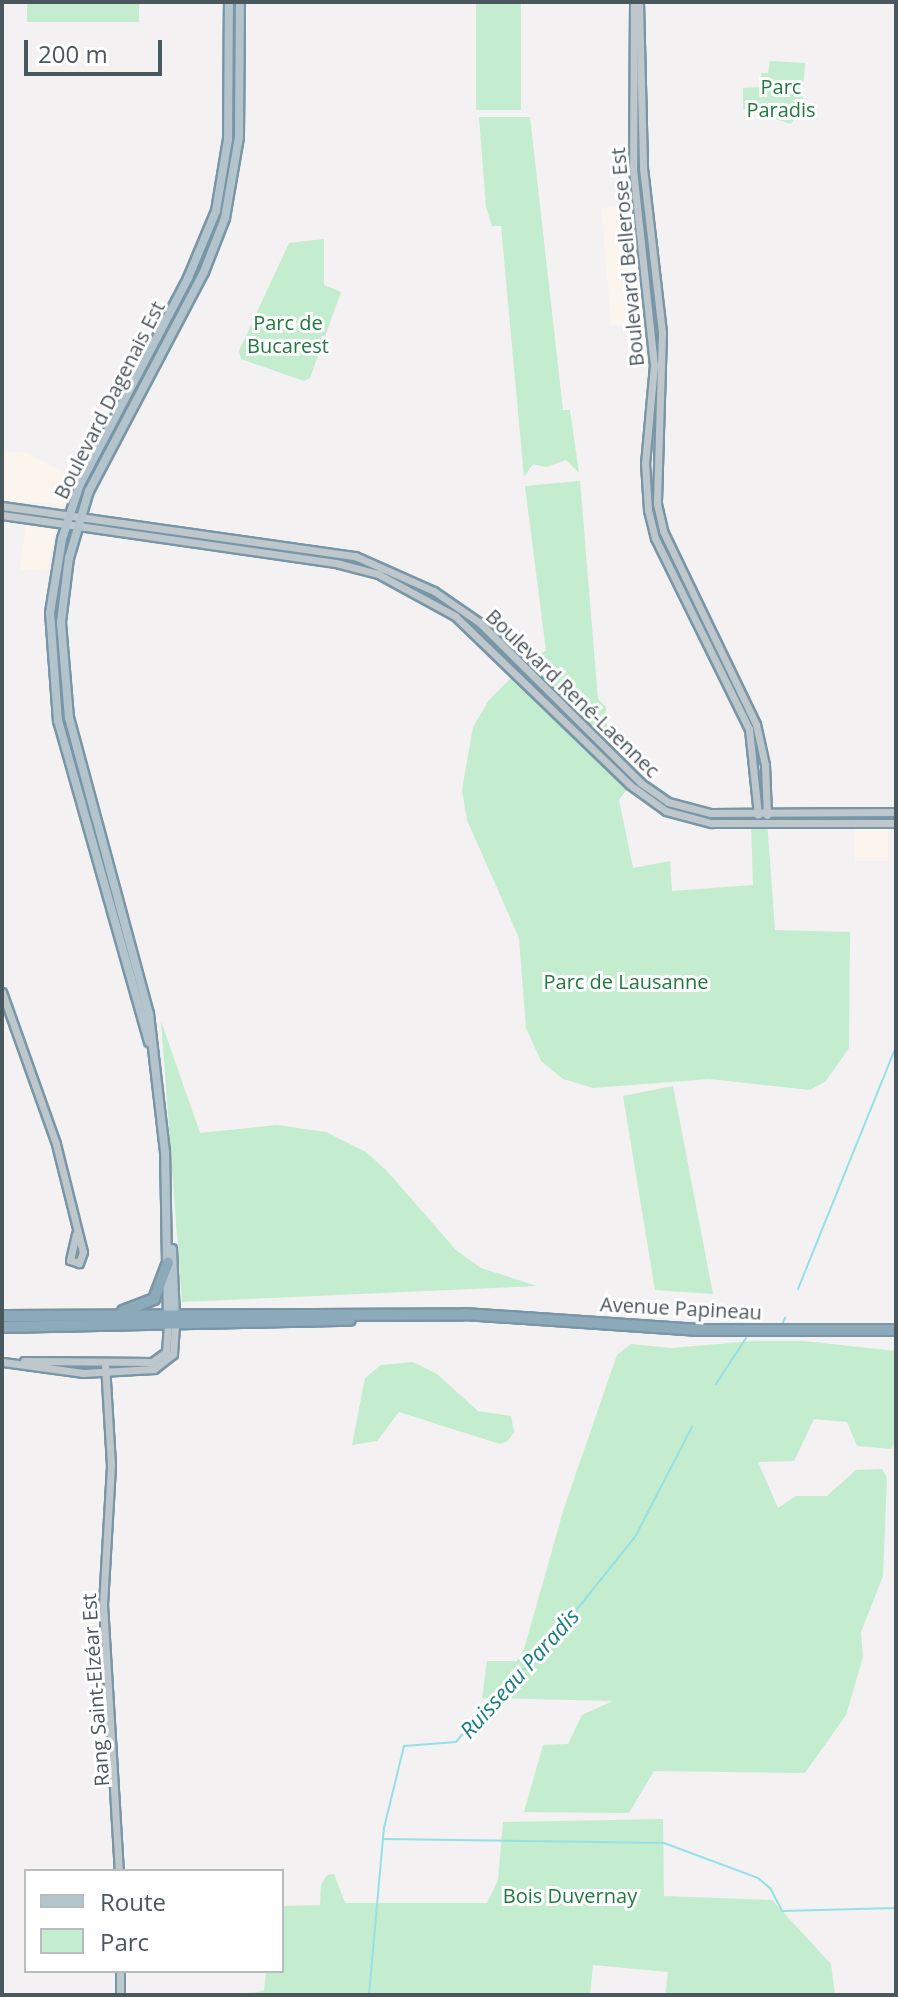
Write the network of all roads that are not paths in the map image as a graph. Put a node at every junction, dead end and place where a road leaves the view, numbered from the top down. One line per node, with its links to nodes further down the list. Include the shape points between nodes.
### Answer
1 (229, 2): 6 (main road, Boulevard Dagenais Est, via 228,139 213,218)
2 (240, 2): 7 (main road, Boulevard Dagenais Est, via 239,143 222,229)
3 (637, 2): 9 (street, Boulevard Bellerose Est, via 643,168 662,332 657,504 667,539 756,724)
4 (2, 506): 6 (street, Boulevard René-Laennec)
5 (2, 515): 6 (street, Boulevard René-Laennec)
6 (69, 517): 7 (street, Boulevard René-Laennec); 12 (main road, Boulevard Dagenais Est, via 50,613 55,709)
7 (80, 518): 9 (street, Boulevard René-Laennec, via 355,556 401,574 480,623 656,795 694,811); 12 (main road, Boulevard Dagenais Est, via 62,609 64,695 149,1014)
8 (896, 812): 9 (street, Boulevard René-Laennec)
9 (761, 816): 10 (street, Boulevard Bellerose Est, via 767,821)
10 (896, 823)
11 (2, 992): 14 (street, via 56,1144)
12 (151, 1046): 13 (main road, Boulevard Dagenais Est)
13 (167, 1208): 15 (main road, Boulevard Dagenais Est); 18 (main road, Boulevard Dagenais Est)
14 (76, 1234)
15 (168, 1263): 16 (highway, via 151,1301); 18 (main road, Boulevard Dagenais Est)
16 (105, 1314): 17 (highway); 18 (highway)
17 (2, 1316)
18 (172, 1320): 19 (highway); 20 (highway, Avenue Papineau, via 464,1314 733,1332); 22 (street, via 167,1349 158,1360)
19 (2, 1327)
20 (896, 1330)
21 (2, 1362): 22 (street)
22 (105, 1368): 23 (street, Rang Saint-Elzéar Est, via 111,1466 103,1604)
23 (119, 1869)
24 (120, 1973): 25 (street)
25 (120, 1995)

